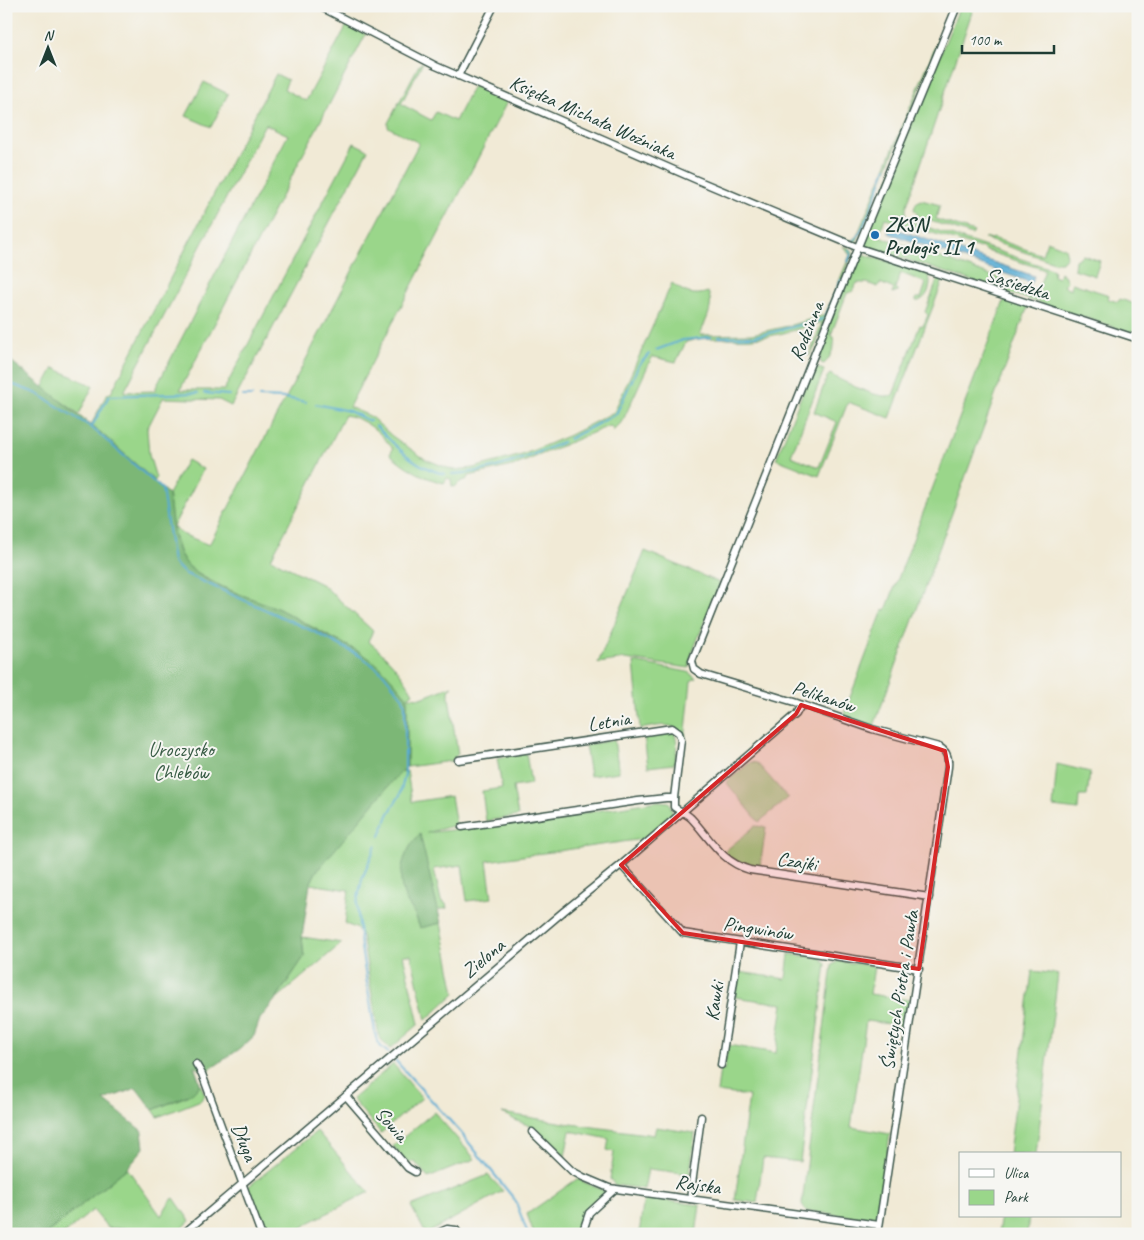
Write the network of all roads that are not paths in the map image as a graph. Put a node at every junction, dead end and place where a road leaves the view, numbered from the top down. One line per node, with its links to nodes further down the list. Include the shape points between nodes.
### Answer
1 (319, 6): 4 (street, Księdza Michała Woźniaka)
2 (494, 6): 4 (street)
3 (957, 6): 5 (street, Rodzinna)
4 (458, 76): 5 (street, Księdza Michała Woźniaka)
5 (858, 248): 6 (street, Sąsiedzka); 7 (street, Rodzinna, via 692,661)
6 (1138, 339)
7 (694, 668): 8 (street, Pelikanów, via 701,674)
8 (801, 705): 9 (street, Pelikanów); 12 (street, Zielona, via 796,714)
9 (945, 751): 15 (street, Świętych Piotra i Pawła, via 949,759)
10 (458, 760): 11 (street, Letnia, via 672,728 677,730 682,740)
11 (674, 798): 12 (street, via 674,807); 13 (street)
12 (683, 812): 14 (street, Zielona); 15 (street, Czajki, via 737,867)
13 (462, 827)
14 (621, 865): 16 (street, Pingwinów, via 683,933); 20 (street, Zielona)
15 (929, 897): 17 (street, Świętych Piotra i Pawła)
16 (740, 942): 17 (street, Pingwinów); 19 (street, Kawki)
17 (919, 969): 27 (street, Świętych Piotra i Pawła)
18 (196, 1064): 24 (street, Długa)
19 (721, 1065)
20 (346, 1096): 23 (street, Sowia); 24 (street, Zielona)
21 (701, 1117): 26 (street)
22 (532, 1132): 25 (street, Rajska, via 572,1171)
23 (415, 1172)
24 (242, 1182): 28 (street, Zielona); 29 (street, Długa)
25 (615, 1190): 26 (street, Rajska); 32 (street, via 589,1213)
26 (690, 1200): 27 (street, Rajska)
27 (879, 1225): 33 (street, Świętych Piotra i Pawła)
28 (183, 1234)
29 (261, 1234)
30 (436, 1234): 31 (street, via 452,1229)
31 (459, 1234)
32 (582, 1234)
33 (878, 1234)

